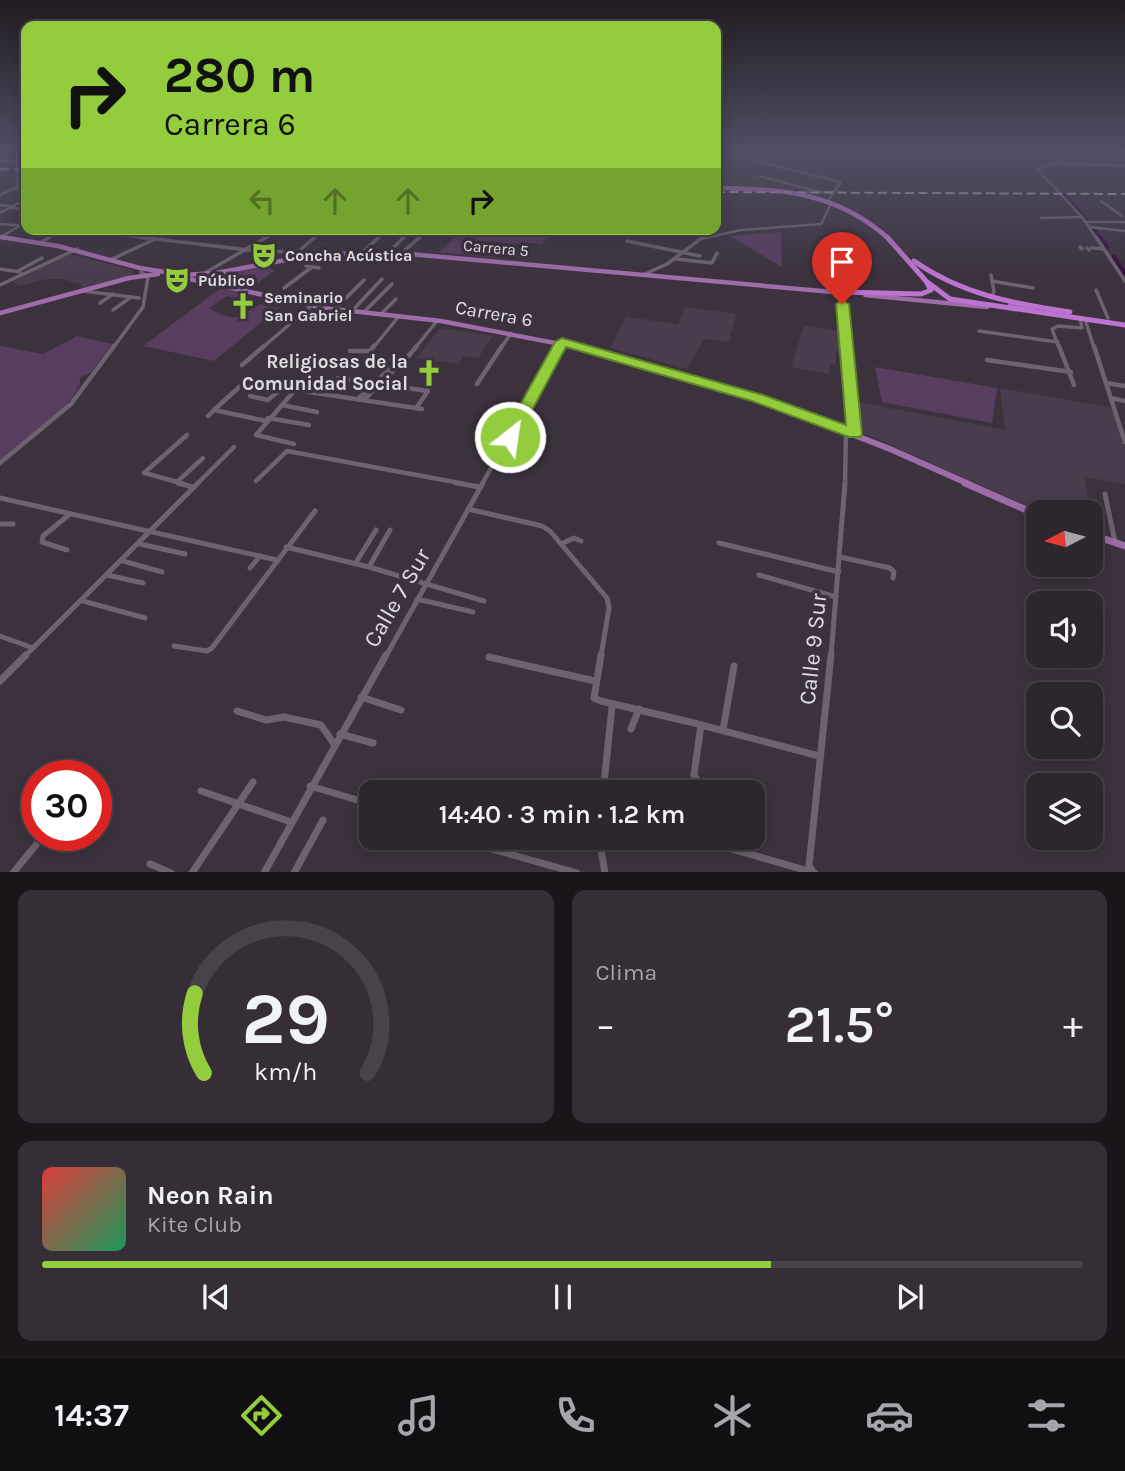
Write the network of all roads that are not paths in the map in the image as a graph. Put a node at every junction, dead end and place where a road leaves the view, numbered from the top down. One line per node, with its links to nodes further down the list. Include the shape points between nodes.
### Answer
1 (834, 192): 5 (street)
2 (790, 193): 5 (highway)
3 (802, 193): 5 (highway)
4 (1059, 193): 13 (street)
5 (831, 200): 22 (street, via 818,225); 61 (highway, via 871,222); 73 (highway, via 864,214 919,264)
6 (1101, 201): 12 (street)
7 (21, 202): 9 (street)
8 (0, 205): 9 (street)
9 (11, 207): 10 (street); 11 (street)
10 (21, 208)
11 (0, 213)
12 (1122, 216)
13 (1082, 217): 14 (street); 15 (street)
14 (1041, 218)
15 (1085, 222): 16 (street); 20 (street)
16 (1125, 222)
17 (0, 223): 18 (street)
18 (21, 224)
19 (21, 226): 31 (street)
20 (1089, 227): 21 (street); 39 (street)
21 (1125, 231)
22 (721, 234)
23 (55, 235): 34 (street)
24 (125, 235): 32 (street)
25 (270, 235): 36 (street)
26 (317, 235): 45 (street)
27 (381, 235): 42 (street)
28 (406, 235): 38 (street)
29 (423, 235): 40 (street)
30 (710, 235): 43 (street)
31 (0, 237): 34 (main road, Carrera 6)
32 (156, 238): 36 (street); 50 (street)
33 (627, 241): 43 (street)
34 (40, 243): 35 (main road, Carrera 6)
35 (76, 249): 50 (main road, Carrera 6); 58 (street)
36 (246, 249): 45 (street); 64 (street)
37 (1093, 249): 39 (street)
38 (389, 251): 40 (main road, Carrera 5); 42 (main road, Carrera 5)
39 (1106, 251): 70 (street)
40 (404, 252): 60 (main road, Carrera 5)
41 (330, 253): 42 (main road, Carrera 5); 45 (main road, Carrera 6)
42 (362, 253)
43 (683, 253): 46 (street); 48 (street)
44 (717, 253): 48 (street, via 712,263)
45 (294, 255): 64 (main road, Carrera 6)
46 (699, 257)
47 (42, 258): 57 (street)
48 (676, 259): 54 (street)
49 (34, 260): 57 (street)
50 (110, 260): 56 (main road, Carrera 6)
51 (306, 266): 52 (street)
52 (312, 267): 53 (street); 74 (street)
53 (318, 268)
54 (661, 268): 60 (street); 65 (street)
55 (0, 269): 57 (street)
56 (140, 270): 59 (main road, Carrera 6); 62 (street); 66 (main road)
57 (16, 271): 58 (street)
58 (27, 272): 72 (street)
59 (167, 273): 62 (main road); 64 (main road, Carrera 6)
60 (645, 274): 65 (main road, Carrera 5)
61 (921, 274): 76 (highway); 79 (highway, via 931,288 927,293)
62 (148, 275): 66 (main road); 137 (street, via 144,307 72,404)
63 (991, 275): 69 (street)
64 (199, 276): 86 (main road, Carrera 6)
65 (668, 276): 79 (main road, Carrera 5)
66 (129, 278): 78 (main road)
67 (382, 279): 93 (street)
68 (364, 280): 89 (street)
69 (992, 281): 75 (street); 82 (street, via 995,292)
70 (1125, 281)
71 (392, 284): 92 (street)
72 (0, 285)
73 (959, 286): 76 (highway, via 941,284); 82 (highway)
74 (284, 288)
75 (1033, 288)
76 (936, 290): 87 (highway, via 957,301)
77 (1096, 290): 96 (street)
78 (83, 291): 80 (street); 91 (main road)
79 (840, 292): 87 (main road, Carrera 5); 90 (main road, Carrera 5); 131 (street)
80 (113, 294): 81 (street); 85 (street)
81 (131, 297): 83 (street); 88 (street)
82 (991, 297): 90 (highway)
83 (139, 298)
84 (397, 299): 94 (street)
85 (100, 303)
86 (312, 306): 89 (main road, Carrera 6); 106 (street)
87 (1010, 309): 97 (highway)
88 (113, 310)
89 (334, 310): 93 (main road, Carrera 6)
90 (1066, 312): 96 (highway)
91 (0, 313)
92 (363, 313): 93 (main road, Carrera 6); 94 (main road, Carrera 6)
93 (352, 314)
94 (381, 314): 95 (main road, Carrera 6)
95 (399, 316): 98 (main road, Carrera 6); 104 (street, via 370,351)
96 (1108, 318): 99 (highway)
97 (1083, 319): 99 (highway); 103 (street, via 1082,328 1053,326); 109 (street)
98 (437, 321): 101 (main road, Carrera 6); 110 (street, via 413,353)
99 (1125, 323)
100 (979, 331): 103 (street)
101 (511, 333): 102 (main road, Carrera 6); 111 (street)
102 (562, 342): 122 (street, Calle 7 Sur); 130 (main road, Carrera 6, via 745,394)
103 (1059, 342): 107 (street)
104 (350, 351)
105 (987, 359): 107 (street)
106 (242, 365)
107 (1071, 372): 112 (street)
108 (338, 378): 110 (street)
109 (1106, 383): 113 (street); 118 (street)
110 (378, 384): 117 (street); 123 (street, via 426,391)
111 (477, 384)
112 (1074, 386)
113 (1125, 386)
114 (282, 387): 115 (street); 116 (street, via 268,400); 125 (street, via 248,379)
115 (296, 390): 117 (street); 120 (street)
116 (250, 396)
117 (363, 398): 123 (street)
118 (1111, 398): 119 (street); 133 (street)
119 (1125, 401)
120 (282, 405): 126 (street); 128 (street)
121 (519, 405): 122 (street)
122 (527, 407): 141 (street, Calle 7 Sur)
123 (415, 408): 124 (street)
124 (422, 409)
125 (214, 410): 127 (street); 128 (street)
126 (317, 412)
127 (208, 416)
128 (267, 419): 129 (street); 134 (street, via 256,435)
129 (309, 425)
130 (846, 430): 131 (main road, Carrera 6); 164 (street, Calle 9 Sur)
131 (854, 434): 145 (main road, Carrera 6)
132 (187, 435): 139 (street, via 144,473)
133 (1125, 442)
134 (294, 444)
135 (234, 447): 140 (street)
136 (203, 458): 139 (street)
137 (0, 463)
138 (256, 481): 141 (street, via 287,451)
139 (177, 482): 140 (street)
140 (193, 487): 152 (street)
141 (480, 487): 144 (street, Calle 7 Sur)
142 (1105, 494): 156 (street)
143 (0, 498): 147 (street)
144 (468, 509): 158 (street, via 542,526); 176 (street, Calle 7 Sur)
145 (1026, 510)
146 (315, 511): 160 (street)
147 (70, 514): 152 (street); 161 (street, via 43,536 42,542)
148 (0, 524): 149 (street)
149 (13, 524)
150 (376, 530): 167 (street)
151 (390, 530): 168 (street)
152 (150, 533): 157 (street); 163 (street)
153 (1103, 539): 156 (main road)
154 (581, 541): 158 (street, via 574,538)
155 (719, 543): 171 (street)
156 (1115, 543): 159 (main road)
157 (139, 544): 162 (street); 166 (street)
158 (561, 544): 189 (street, via 607,598 610,608)
159 (1125, 545)
160 (286, 547): 165 (street); 167 (street)
161 (67, 550)
162 (185, 554)
163 (260, 556): 165 (street); 169 (street)
164 (840, 557): 171 (street, Calle 9 Sur); 174 (street, via 890,568)
165 (277, 560): 184 (street, via 212,648)
166 (122, 561): 170 (street); 172 (street)
167 (355, 564): 168 (street)
168 (369, 567): 176 (street)
169 (250, 568)
170 (162, 572)
171 (839, 572): 177 (street, Calle 9 Sur)
172 (107, 575): 175 (street); 179 (street)
173 (759, 575): 177 (street)
174 (893, 578)
175 (143, 583)
176 (426, 583): 178 (street, Calle 7 Sur); 180 (street)
177 (836, 597): 201 (street, Calle 9 Sur)
178 (416, 599): 181 (street); 190 (street, Calle 7 Sur)
179 (82, 601): 182 (street); 185 (street)
180 (484, 601)
181 (472, 612)
182 (145, 618)
183 (0, 636): 185 (street)
184 (174, 646)
185 (33, 648): 188 (street)
186 (489, 657): 189 (street)
187 (734, 666): 197 (street)
188 (0, 681)
189 (595, 681): 191 (street, via 594,698)
190 (361, 697): 194 (street); 198 (street, Calle 7 Sur)
191 (612, 707): 192 (street); 202 (street)
192 (639, 709): 195 (street); 196 (street)
193 (237, 710): 200 (street, via 266,720 284,717 321,725)
194 (401, 710)
195 (701, 725): 197 (street); 203 (street, via 694,775)
196 (631, 729)
197 (723, 730): 201 (street)
198 (340, 733): 199 (street); 200 (street, Calle 7 Sur)
199 (373, 743)
200 (334, 744): 205 (street, Calle 7 Sur)
201 (819, 756): 223 (street, Calle 9 Sur, via 809,866)
202 (604, 780)
203 (697, 780)
204 (253, 782): 208 (street)
205 (310, 786): 207 (street); 210 (street, Calle 7 Sur)
206 (201, 791): 208 (street)
207 (359, 800)
208 (239, 805): 210 (street); 218 (street)
209 (323, 820): 220 (street)
210 (291, 822): 219 (street, Calle 7 Sur)
211 (496, 850): 221 (street)
212 (602, 850): 222 (street)
213 (736, 850): 223 (street)
214 (31, 851): 216 (street)
215 (150, 864): 217 (street)
216 (14, 872)
217 (169, 872)
218 (193, 872)
219 (265, 872)
220 (296, 872)
221 (573, 872)
222 (605, 872)
223 (813, 872)

